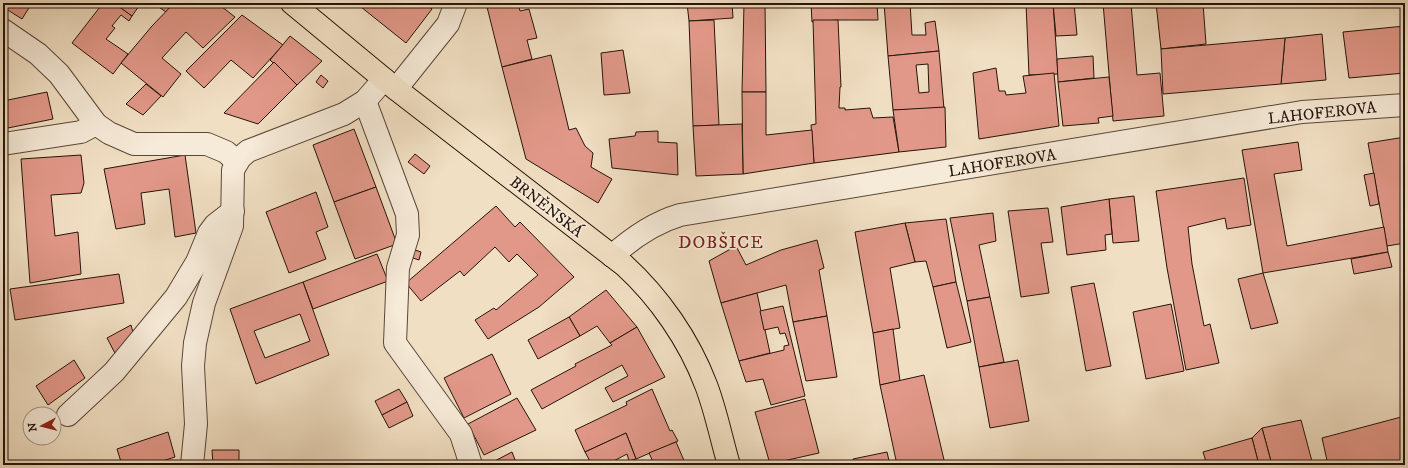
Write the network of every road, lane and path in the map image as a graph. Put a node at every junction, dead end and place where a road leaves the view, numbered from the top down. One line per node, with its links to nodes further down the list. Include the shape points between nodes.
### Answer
1 (292, 3): 4 (main road, BRNĚNSKÁ)
2 (456, 3): 4 (street, via 448,24)
3 (3, 30): 7 (street, via 38,54 59,74)
4 (390, 84): 5 (street); 11 (main road, BRNĚNSKÁ)
5 (365, 101): 9 (street, via 344,114 248,151); 14 (street, via 407,214 408,235 398,268 395,343 461,434)
6 (1405, 105): 11 (street, LAHOFEROVA, via 1302,112 680,215 643,231)
7 (96, 124): 8 (street, via 81,132); 9 (street, via 134,144 207,144 226,152)
8 (3, 144)
9 (237, 162): 10 (street, via 232,180)
10 (233, 211): 12 (street, via 209,233 197,262 176,297 114,372); 13 (street, via 228,240 204,302 195,343 193,366 196,424)
11 (612, 256): 15 (main road, BRNĚNSKÁ, via 645,286 688,348 706,384)
12 (68, 415)
13 (192, 465)
14 (471, 465)
15 (729, 465)

